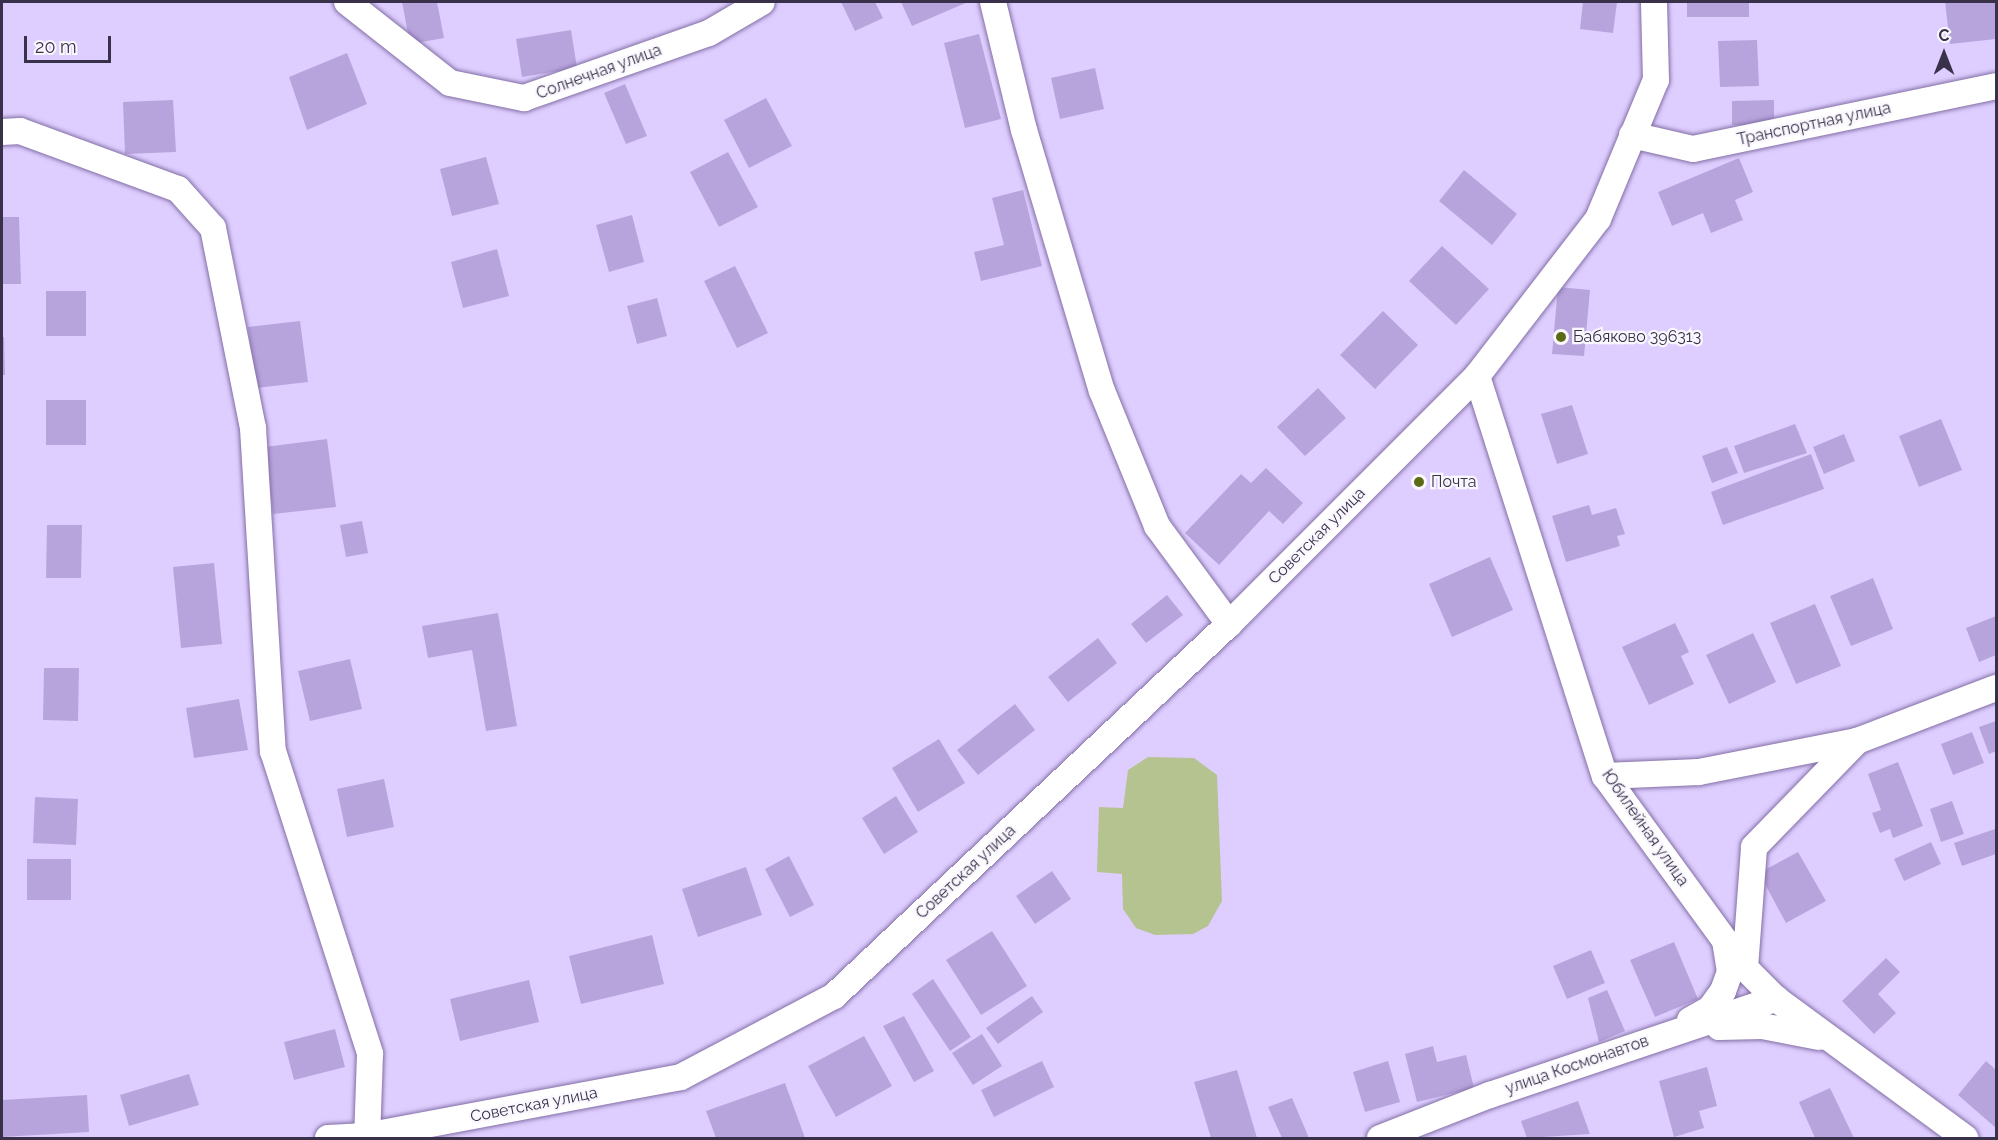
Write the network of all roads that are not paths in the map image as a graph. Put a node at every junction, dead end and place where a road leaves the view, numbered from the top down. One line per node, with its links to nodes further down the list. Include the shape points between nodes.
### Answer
1 (347, 2): 2 (street, Солнечная улица, via 450,84 524,98 709,33)
2 (762, 2)
3 (993, 2): 9 (street, via 1024,130 1102,391 1157,526)
4 (1654, 2): 7 (street, via 1656,80)
5 (1996, 86): 7 (street, Транспортная улица, via 1693,149)
6 (2, 132): 18 (street, via 20,131 178,189 213,228 252,428 273,751 370,1054)
7 (1632, 135): 8 (street, via 1598,219)
8 (1477, 376): 9 (street, Советская улица); 12 (street, Юбилейная улица)
9 (1229, 624): 18 (street, Советская улица, via 834,996 681,1077)
10 (1996, 688): 11 (street)
11 (1857, 741): 12 (street, via 1699,772); 14 (street, via 1754,847)
12 (1605, 776): 13 (street, Юбилейная улица)
13 (1724, 939): 14 (street, Юбилейная улица); 16 (street, via 1730,972 1723,991 1710,1009)
14 (1745, 968): 15 (street, Юбилейная улица)
15 (1776, 999): 16 (street, улица Космонавтов); 17 (street, Юбилейная улица)
16 (1662, 1036): 17 (street, via 1762,1026); 20 (street, улица Космонавтов)
17 (1832, 1040): 21 (street, Юбилейная улица)
18 (366, 1137): 19 (street, Советская улица)
19 (328, 1138)
20 (1380, 1138)
21 (1965, 1138)

